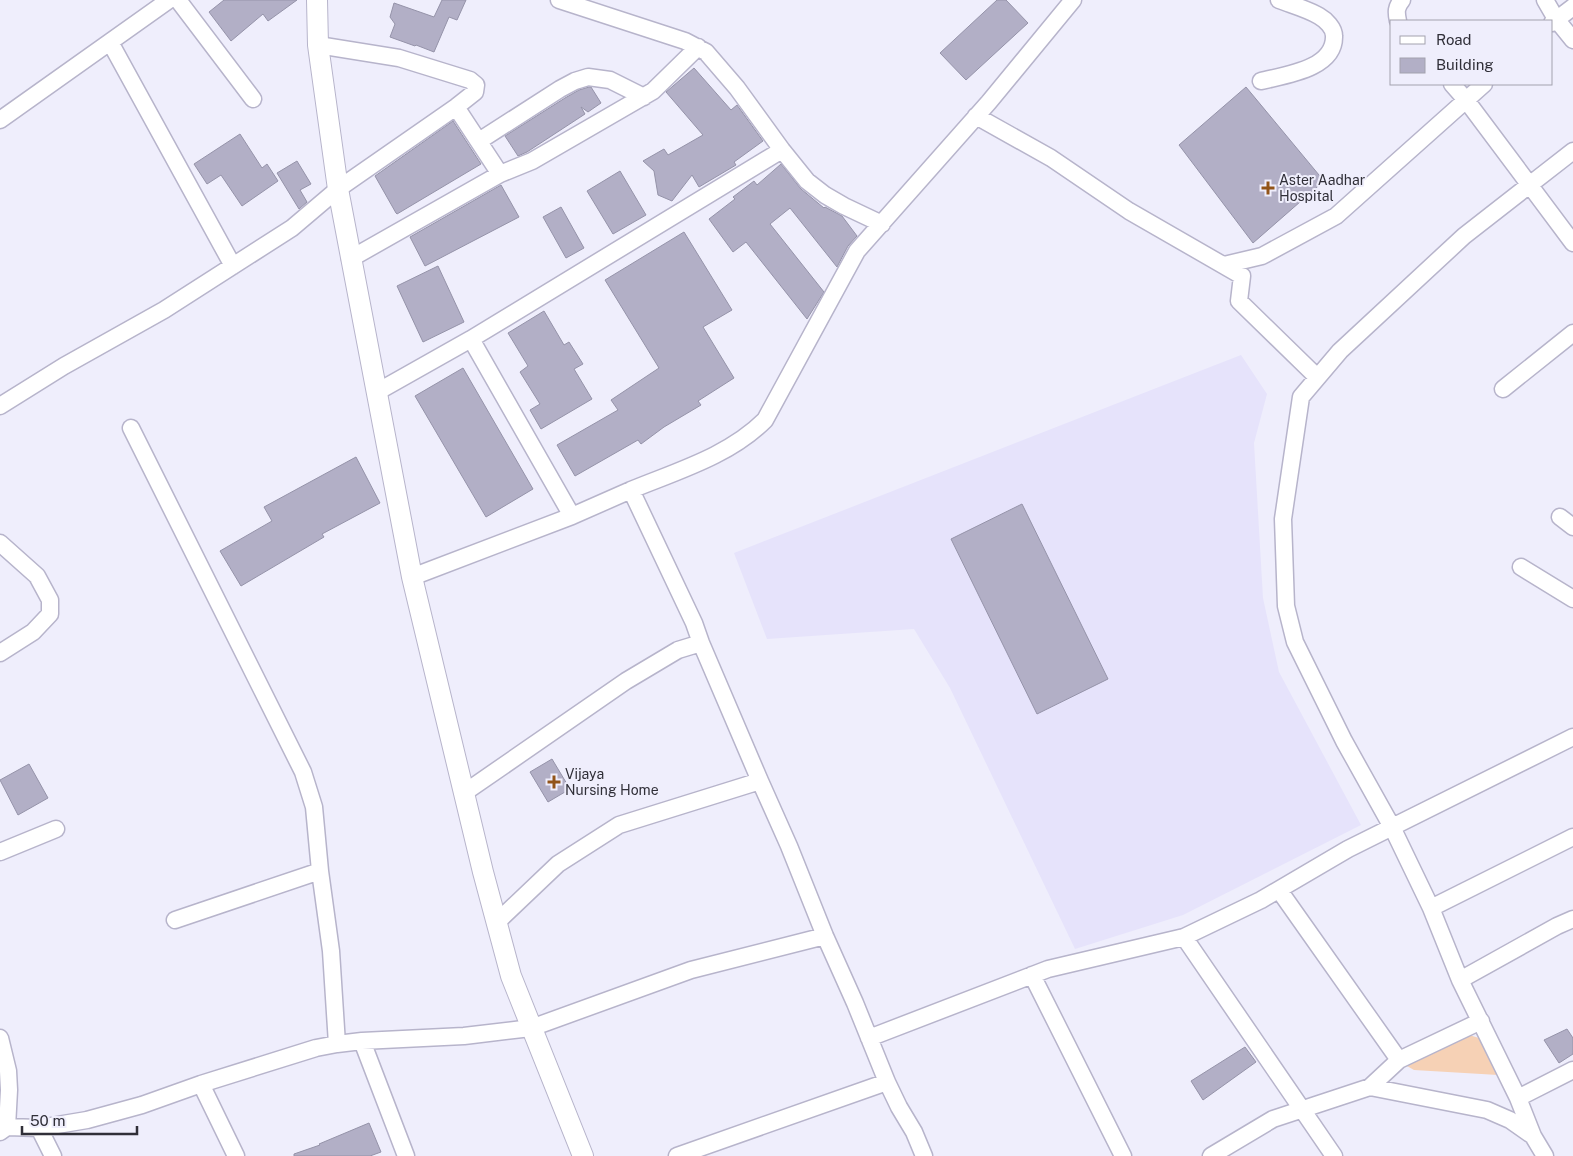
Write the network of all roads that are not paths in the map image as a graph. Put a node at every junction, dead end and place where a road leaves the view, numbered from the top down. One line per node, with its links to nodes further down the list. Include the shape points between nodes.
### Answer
1 (169, 0): 13 (street)
2 (178, 0): 20 (street)
3 (317, 0): 14 (street)
4 (559, 0): 15 (street)
5 (1073, 0): 23 (street)
6 (1279, 0): 16 (street, via 1319,15 1329,23 1334,33 1334,46 1327,56 1309,69)
7 (1402, 0): 10 (street, via 1397,6)
8 (1545, 0): 11 (street)
9 (1573, 7): 11 (street)
10 (1398, 20)
11 (1554, 21): 12 (street)
12 (1573, 40)
13 (110, 42): 24 (street); 34 (street)
14 (318, 45): 22 (street, via 399,58 470,80 476,85 476,92); 30 (street)
15 (698, 47): 19 (street); 26 (street, via 737,88)
16 (1261, 81)
17 (1453, 85): 21 (street)
18 (1483, 85): 21 (street)
19 (644, 97): 25 (street, via 610,80 588,77 560,89); 28 (street, via 532,161)
20 (253, 99)
21 (1466, 100): 29 (street); 35 (street, via 1336,216 1262,256)
22 (456, 107): 25 (street); 30 (street)
23 (976, 116): 31 (street); 35 (street, via 1051,158 1128,211)
24 (0, 120)
25 (478, 141): 28 (street)
26 (782, 150): 31 (street, via 807,181 824,194); 37 (street)
27 (1573, 151): 29 (street)
28 (500, 174): 33 (street)
29 (1529, 185): 32 (street); 38 (street, via 1464,236 1340,351)
30 (338, 189): 33 (street); 34 (street, via 292,228)
31 (882, 224): 43 (street, via 857,251 765,420 722,453)
32 (1573, 243)
33 (350, 259): 40 (street)
34 (233, 266): 41 (street)
35 (1224, 266): 38 (street, via 1242,276 1239,301)
36 (1573, 332): 39 (street)
37 (471, 339): 40 (street); 44 (street)
38 (1318, 377): 54 (street, via 1301,397 1285,510 1286,606 1295,642 1344,741)
39 (1503, 389)
40 (377, 392): 47 (street)
41 (0, 406)
42 (131, 428): 58 (street, via 303,772 314,807)
43 (630, 490): 44 (street); 49 (street)
44 (572, 516): 47 (street)
45 (0, 543): 50 (street, via 37,576 50,600 50,614 33,632)
46 (1521, 567): 48 (street)
47 (412, 577): 53 (street)
48 (1573, 599)
49 (702, 643): 52 (street); 53 (street, via 678,650 626,681)
50 (0, 653)
51 (1573, 737): 54 (street)
52 (760, 782): 63 (street, via 619,825 558,864); 64 (street)
53 (464, 793): 63 (street)
54 (1392, 827): 59 (street); 60 (street)
55 (56, 829): 57 (street)
56 (1573, 837): 60 (street)
57 (0, 852)
58 (320, 871): 62 (street); 73 (street, via 331,951)
59 (1279, 890): 65 (street); 74 (street)
60 (1431, 908): 67 (street)
61 (1573, 919): 67 (street)
62 (175, 920)
63 (497, 922): 69 (street, via 511,976)
64 (825, 936): 69 (street, via 691,970); 71 (street)
65 (1184, 937): 66 (street); 80 (street)
66 (1032, 975): 71 (street); 90 (street)
67 (1460, 980): 68 (street)
68 (1481, 1021): 74 (street); 79 (street)
69 (531, 1028): 72 (street, via 464,1036); 87 (street)
70 (0, 1038): 81 (street, via 9,1090)
71 (869, 1038): 76 (street)
72 (362, 1041): 73 (street); 86 (street)
73 (337, 1044): 77 (street)
74 (1399, 1060): 78 (street)
75 (1573, 1070): 79 (street)
76 (887, 1082): 88 (street); 89 (street)
77 (201, 1084): 82 (street, via 87,1120); 85 (street)
78 (1370, 1087): 80 (street); 83 (street, via 1487,1110 1510,1120)
79 (1518, 1098): 83 (street)
80 (1302, 1109): 91 (street, via 1273,1119); 92 (street)
81 (2, 1128): 82 (street)
82 (39, 1128): 84 (street)
83 (1533, 1136): 93 (street)
84 (53, 1156)
85 (236, 1156)
86 (406, 1156)
87 (583, 1156)
88 (676, 1156)
89 (924, 1156)
90 (1122, 1156)
91 (1211, 1156)
92 (1334, 1156)
93 (1545, 1156)

